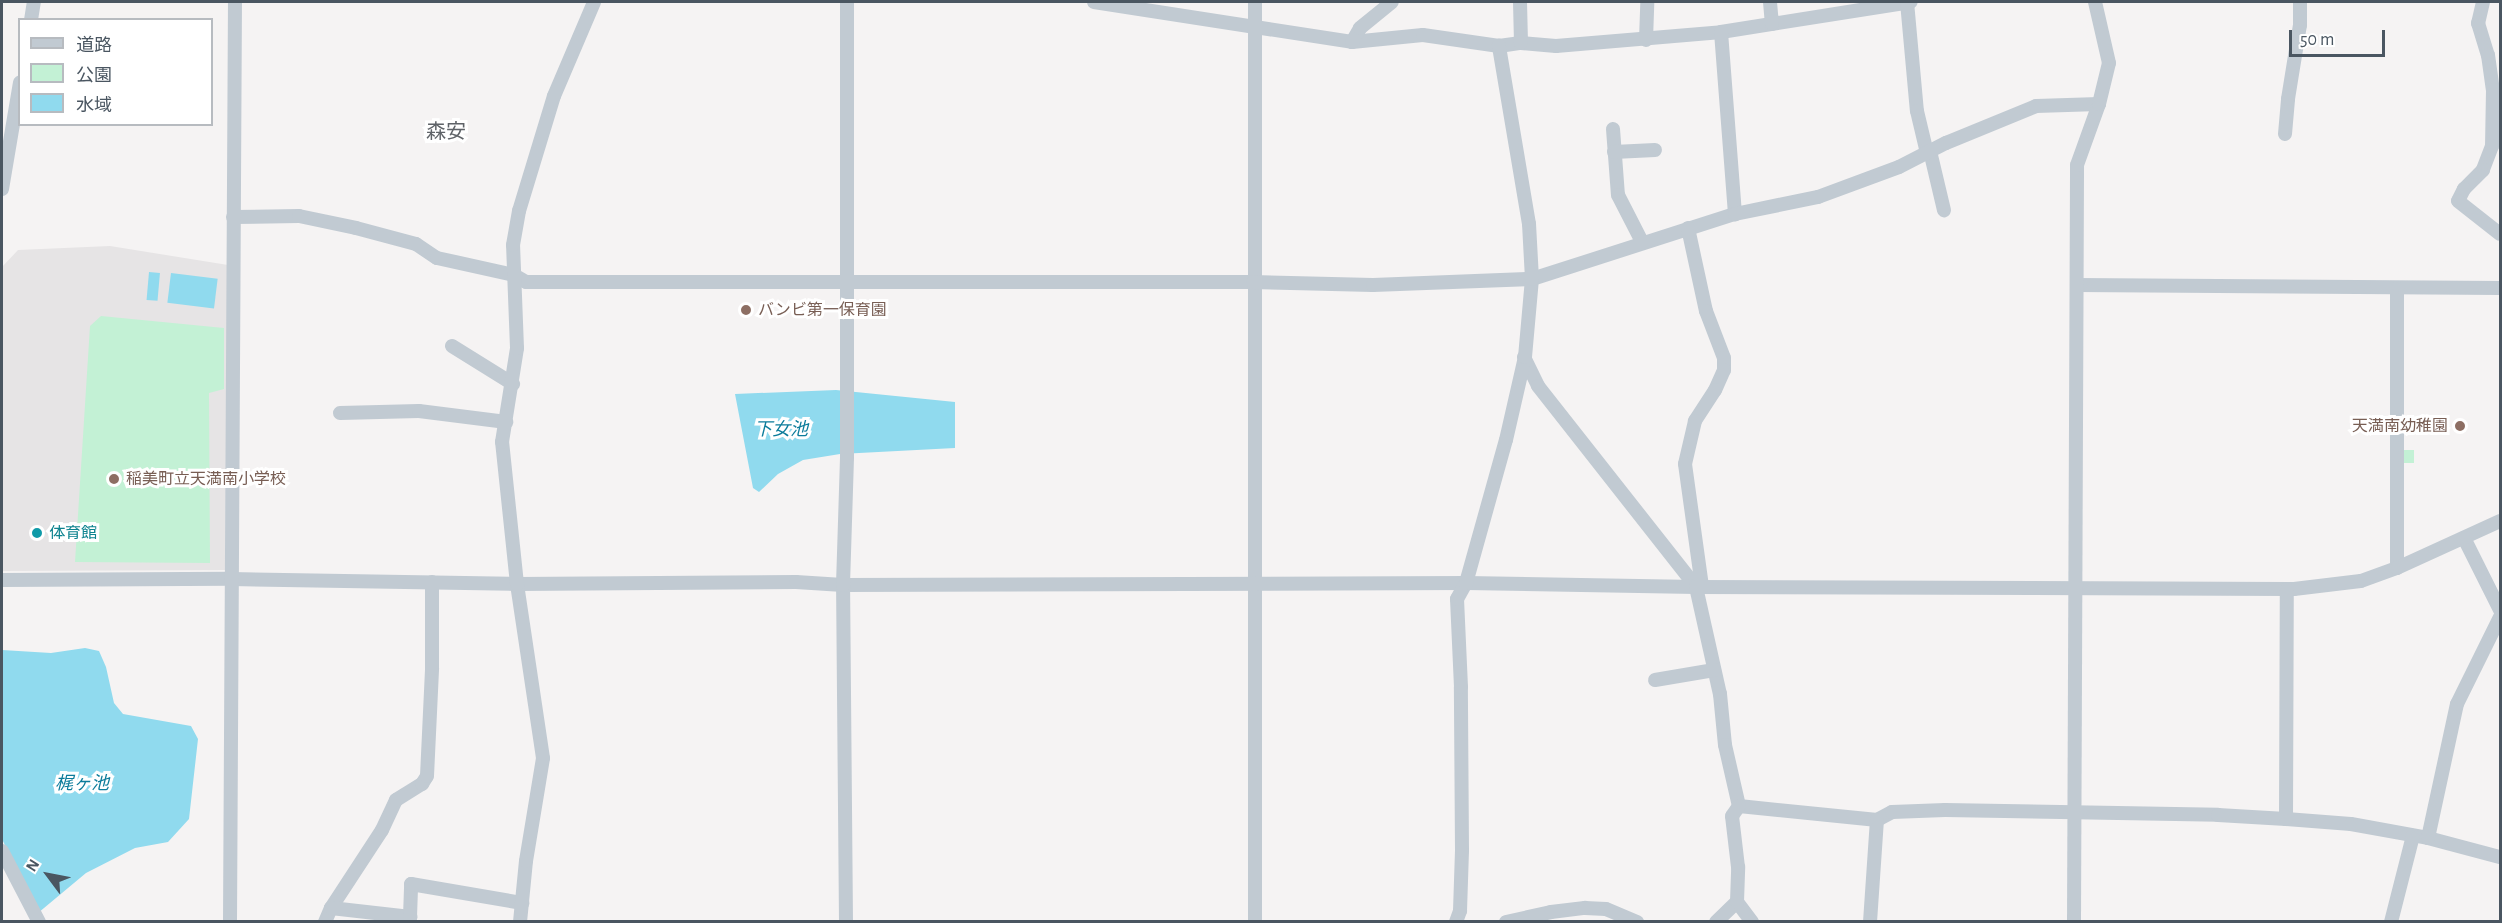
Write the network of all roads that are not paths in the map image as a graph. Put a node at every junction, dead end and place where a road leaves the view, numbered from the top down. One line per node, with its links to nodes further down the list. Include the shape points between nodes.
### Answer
1 (34, 2): 15 (street)
2 (235, 2): 34 (street)
3 (594, 2): 38 (street, via 537,147 519,211 513,245)
4 (847, 2): 41 (street)
5 (1094, 2): 17 (street)
6 (1255, 2): 17 (street)
7 (1392, 2): 20 (street, via 1359,28)
8 (1520, 2): 21 (street)
9 (1647, 2): 19 (street)
10 (1770, 2): 16 (street)
11 (1908, 2): 16 (street); 29 (street, via 1916,101)
12 (2095, 2): 24 (street, via 2109,63)
13 (2300, 2): 26 (street)
14 (2483, 2): 36 (street, via 2478,23 2493,90 2492,146 2483,170 2458,201)
15 (31, 18)
16 (1772, 24): 18 (street)
17 (1255, 27): 20 (street); 40 (street)
18 (1721, 32): 19 (street); 33 (street)
19 (1646, 40): 21 (street, via 1556,46)
20 (1352, 42): 22 (street, via 1423,35)
21 (1521, 43): 22 (street)
22 (1499, 46): 39 (street, via 1529,224)
23 (18, 93): 30 (street)
24 (2098, 104): 29 (street, via 2036,106); 42 (street, via 2078,165)
25 (1613, 129): 28 (street)
26 (2286, 135)
27 (1655, 150): 28 (street)
28 (1614, 152): 37 (street, via 1618,195)
29 (1928, 152): 32 (street); 33 (street, via 1899,167 1818,196)
30 (3, 164): 31 (street)
31 (2, 189)
32 (1944, 210)
33 (1735, 214): 35 (street)
34 (233, 217): 38 (street, via 311,219 416,244 437,258); 53 (street)
35 (1688, 228): 37 (street); 60 (street, via 1706,311 1724,358 1724,370 1715,390 1695,421 1684,464)
36 (2500, 234)
37 (1642, 242): 39 (street)
38 (514, 275): 41 (street, via 526,282); 47 (street, via 517,348)
39 (1532, 279): 40 (street, via 1372,285); 46 (street)
40 (1253, 282): 41 (street); 58 (street)
41 (845, 283): 59 (street, via 847,457)
42 (2077, 285): 44 (street); 61 (street)
43 (2500, 288): 44 (street)
44 (2397, 289): 52 (street)
45 (452, 346): 47 (street)
46 (1524, 357): 56 (street, via 1506,441); 60 (street, via 1538,386)
47 (513, 384): 49 (street)
48 (340, 412): 49 (street, via 419,411)
49 (506, 422): 57 (street, via 502,442)
50 (2500, 521): 51 (street)
51 (2464, 538): 52 (street); 63 (street)
52 (2397, 568): 62 (street, via 2361,581)
53 (231, 579): 54 (street); 55 (street); 80 (street)
54 (2, 580)
55 (432, 582): 57 (street); 77 (street, via 427,777 396,800 382,830)
56 (1466, 583): 58 (street); 60 (street); 85 (street, via 1457,599 1462,850 1460,911)
57 (517, 584): 59 (street); 76 (street, via 543,758)
58 (1253, 584): 59 (street); 84 (street)
59 (843, 585): 83 (street)
60 (1699, 587): 61 (street); 65 (street)
61 (2076, 588): 62 (street); 68 (street)
62 (2287, 589): 69 (street)
63 (2500, 610)
64 (2500, 617): 72 (street, via 2457,704)
65 (1714, 670): 66 (street); 67 (street)
66 (1655, 680)
67 (1739, 806): 70 (street); 75 (street, via 1732,816 1738,867)
68 (2074, 812): 69 (street); 70 (street, via 1892,812); 91 (street)
69 (2286, 819): 71 (street, via 2351,824)
70 (1877, 820): 90 (street)
71 (2414, 836): 72 (street); 92 (street)
72 (2428, 838): 74 (street)
73 (2, 851): 79 (street)
74 (2500, 857)
75 (1737, 902): 88 (street); 89 (street)
76 (522, 903): 78 (street, via 411,884); 82 (street)
77 (331, 908): 78 (street); 81 (street)
78 (410, 919)
79 (39, 921)
80 (230, 921)
81 (325, 921)
82 (520, 921)
83 (846, 921)
84 (1255, 921)
85 (1456, 921)
86 (1506, 921): 87 (street, via 1585,908 1605,909)
87 (1636, 921)
88 (1716, 921)
89 (1752, 921)
90 (1870, 921)
91 (2074, 921)
92 (2391, 921)

